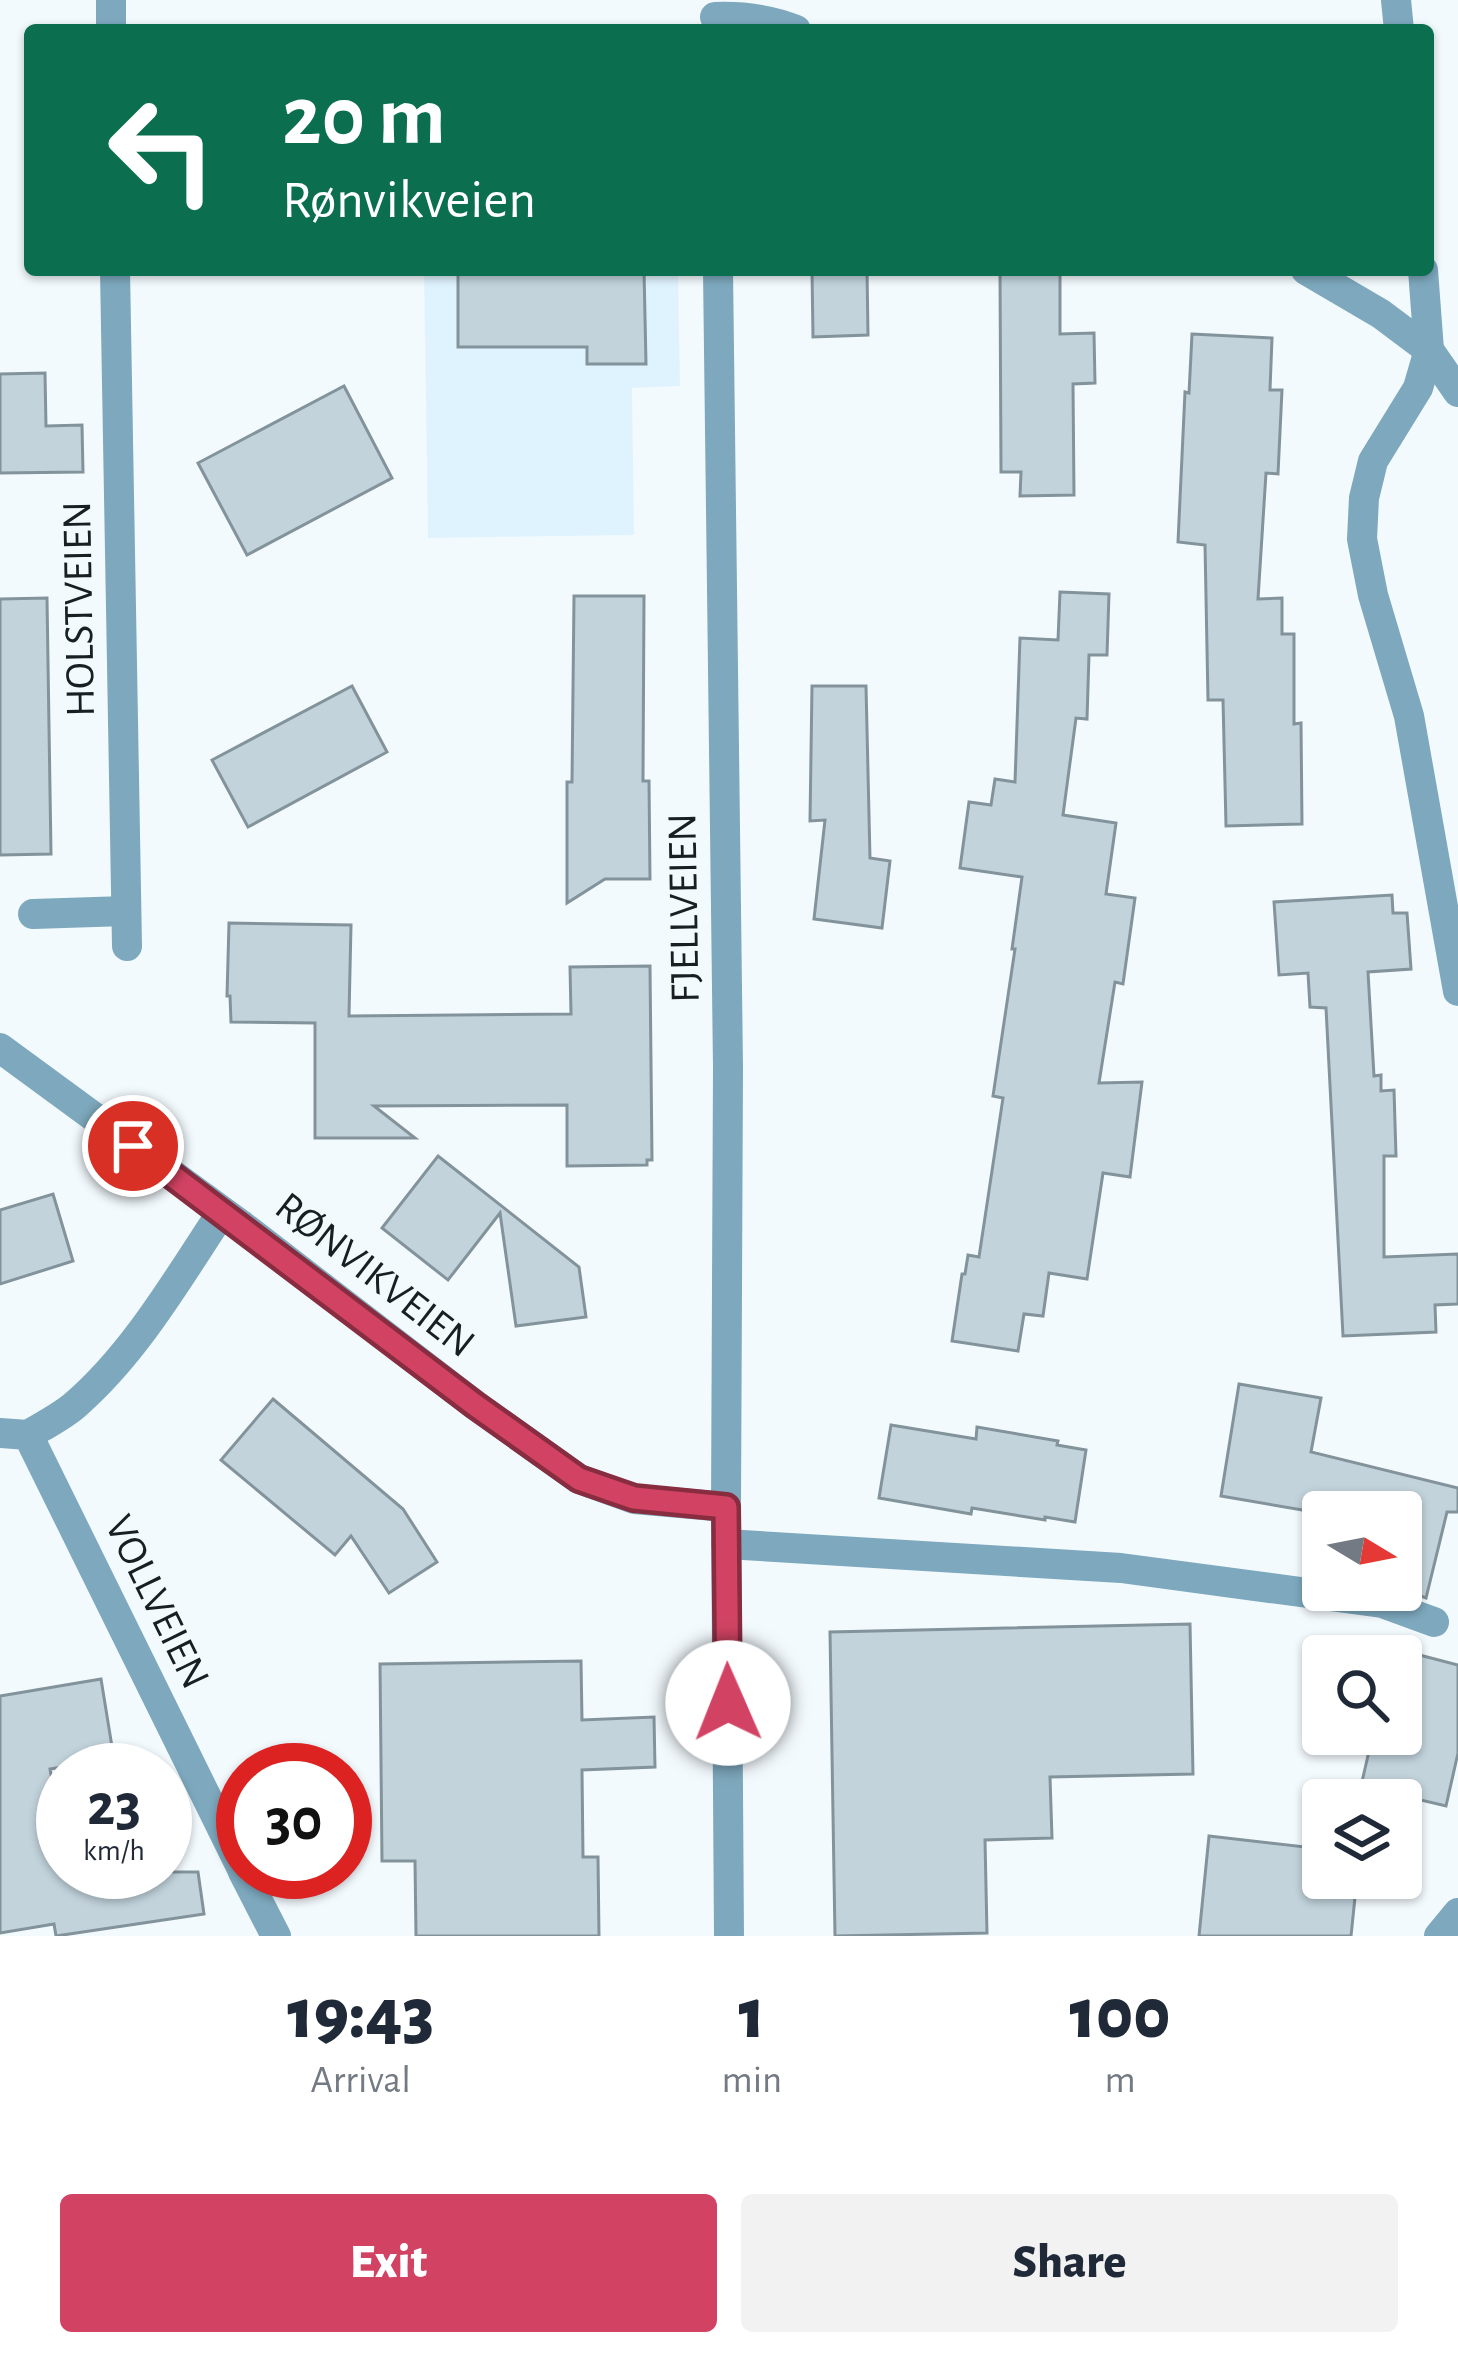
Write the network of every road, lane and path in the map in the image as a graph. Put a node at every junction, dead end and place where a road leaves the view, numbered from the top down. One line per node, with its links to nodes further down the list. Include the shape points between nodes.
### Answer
1 (714, 16): 2 (street)
2 (782, 24)
3 (116, 276): 9 (street, HOLSTVEIEN)
4 (718, 276): 16 (street, FJELLVEIEN)
5 (1316, 276): 7 (street)
6 (1423, 276): 7 (street)
7 (1429, 350): 8 (street); 12 (street, via 1418,388 1373,461 1362,539 1409,716)
8 (1458, 392)
9 (126, 910): 10 (street); 11 (street, HOLSTVEIEN)
10 (33, 914)
11 (127, 946)
12 (1458, 991)
13 (0, 1048): 14 (street, RØNVIKVEIEN)
14 (222, 1212): 15 (street, VOLLVEIEN, via 115,1363 73,1407); 16 (street, RØNVIKVEIEN, via 579,1479 634,1498)
15 (14, 1434): 19 (street, VOLLVEIEN)
16 (726, 1507): 17 (street, FJELLVEIEN)
17 (726, 1544): 18 (street, via 1121,1568 1382,1603); 23 (street, FJELLVEIEN)
18 (1434, 1622)
19 (216, 1820)
20 (257, 1899): 22 (street, VOLLVEIEN)
21 (1458, 1913): 24 (street)
22 (276, 1936)
23 (729, 1936)
24 (1438, 1936)

